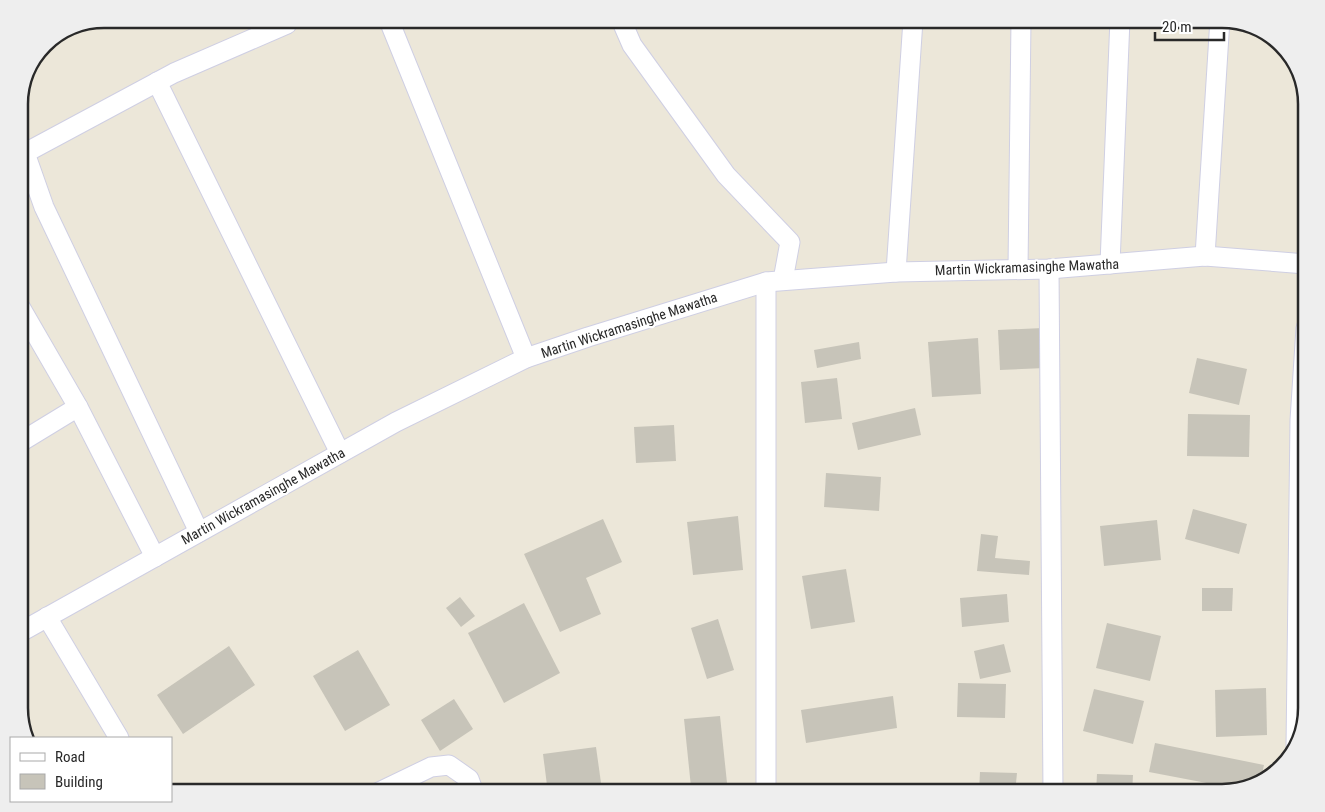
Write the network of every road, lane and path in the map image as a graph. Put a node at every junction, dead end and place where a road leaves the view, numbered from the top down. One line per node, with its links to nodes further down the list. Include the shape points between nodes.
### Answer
1 (278, 28): 8 (street)
2 (392, 28): 19 (street)
3 (625, 28): 17 (street, via 632,45 726,175 790,242)
4 (912, 28): 16 (street)
5 (1021, 28): 15 (street)
6 (1120, 28): 13 (street)
7 (1219, 28): 11 (street)
8 (157, 82): 9 (street); 22 (street)
9 (28, 145)
10 (28, 164): 23 (street, via 44,207)
11 (1205, 256): 12 (street, Martin Wickramasinghe Mawatha); 13 (street, Martin Wickramasinghe Mawatha)
12 (1297, 263)
13 (1110, 264): 14 (street, Martin Wickramasinghe Mawatha)
14 (1049, 269): 15 (street, Martin Wickramasinghe Mawatha); 33 (street)
15 (1018, 270): 16 (street, Martin Wickramasinghe Mawatha)
16 (896, 272): 17 (street, Martin Wickramasinghe Mawatha)
17 (774, 281): 19 (street, Martin Wickramasinghe Mawatha); 32 (street)
18 (28, 321): 20 (street)
19 (526, 358): 22 (street, Martin Wickramasinghe Mawatha)
20 (78, 407): 21 (street); 24 (street)
21 (28, 438)
22 (340, 453): 23 (street, Martin Wickramasinghe Mawatha)
23 (199, 532): 24 (street, Martin Wickramasinghe Mawatha)
24 (155, 557): 26 (street, Martin Wickramasinghe Mawatha)
25 (1298, 599): 28 (street)
26 (47, 617): 27 (street, Martin Wickramasinghe Mawatha); 29 (street)
27 (28, 628)
28 (1296, 722)
29 (118, 737)
30 (396, 784): 31 (street, via 431,767 449,765 469,779)
31 (471, 784)
32 (766, 784)
33 (1053, 784)

